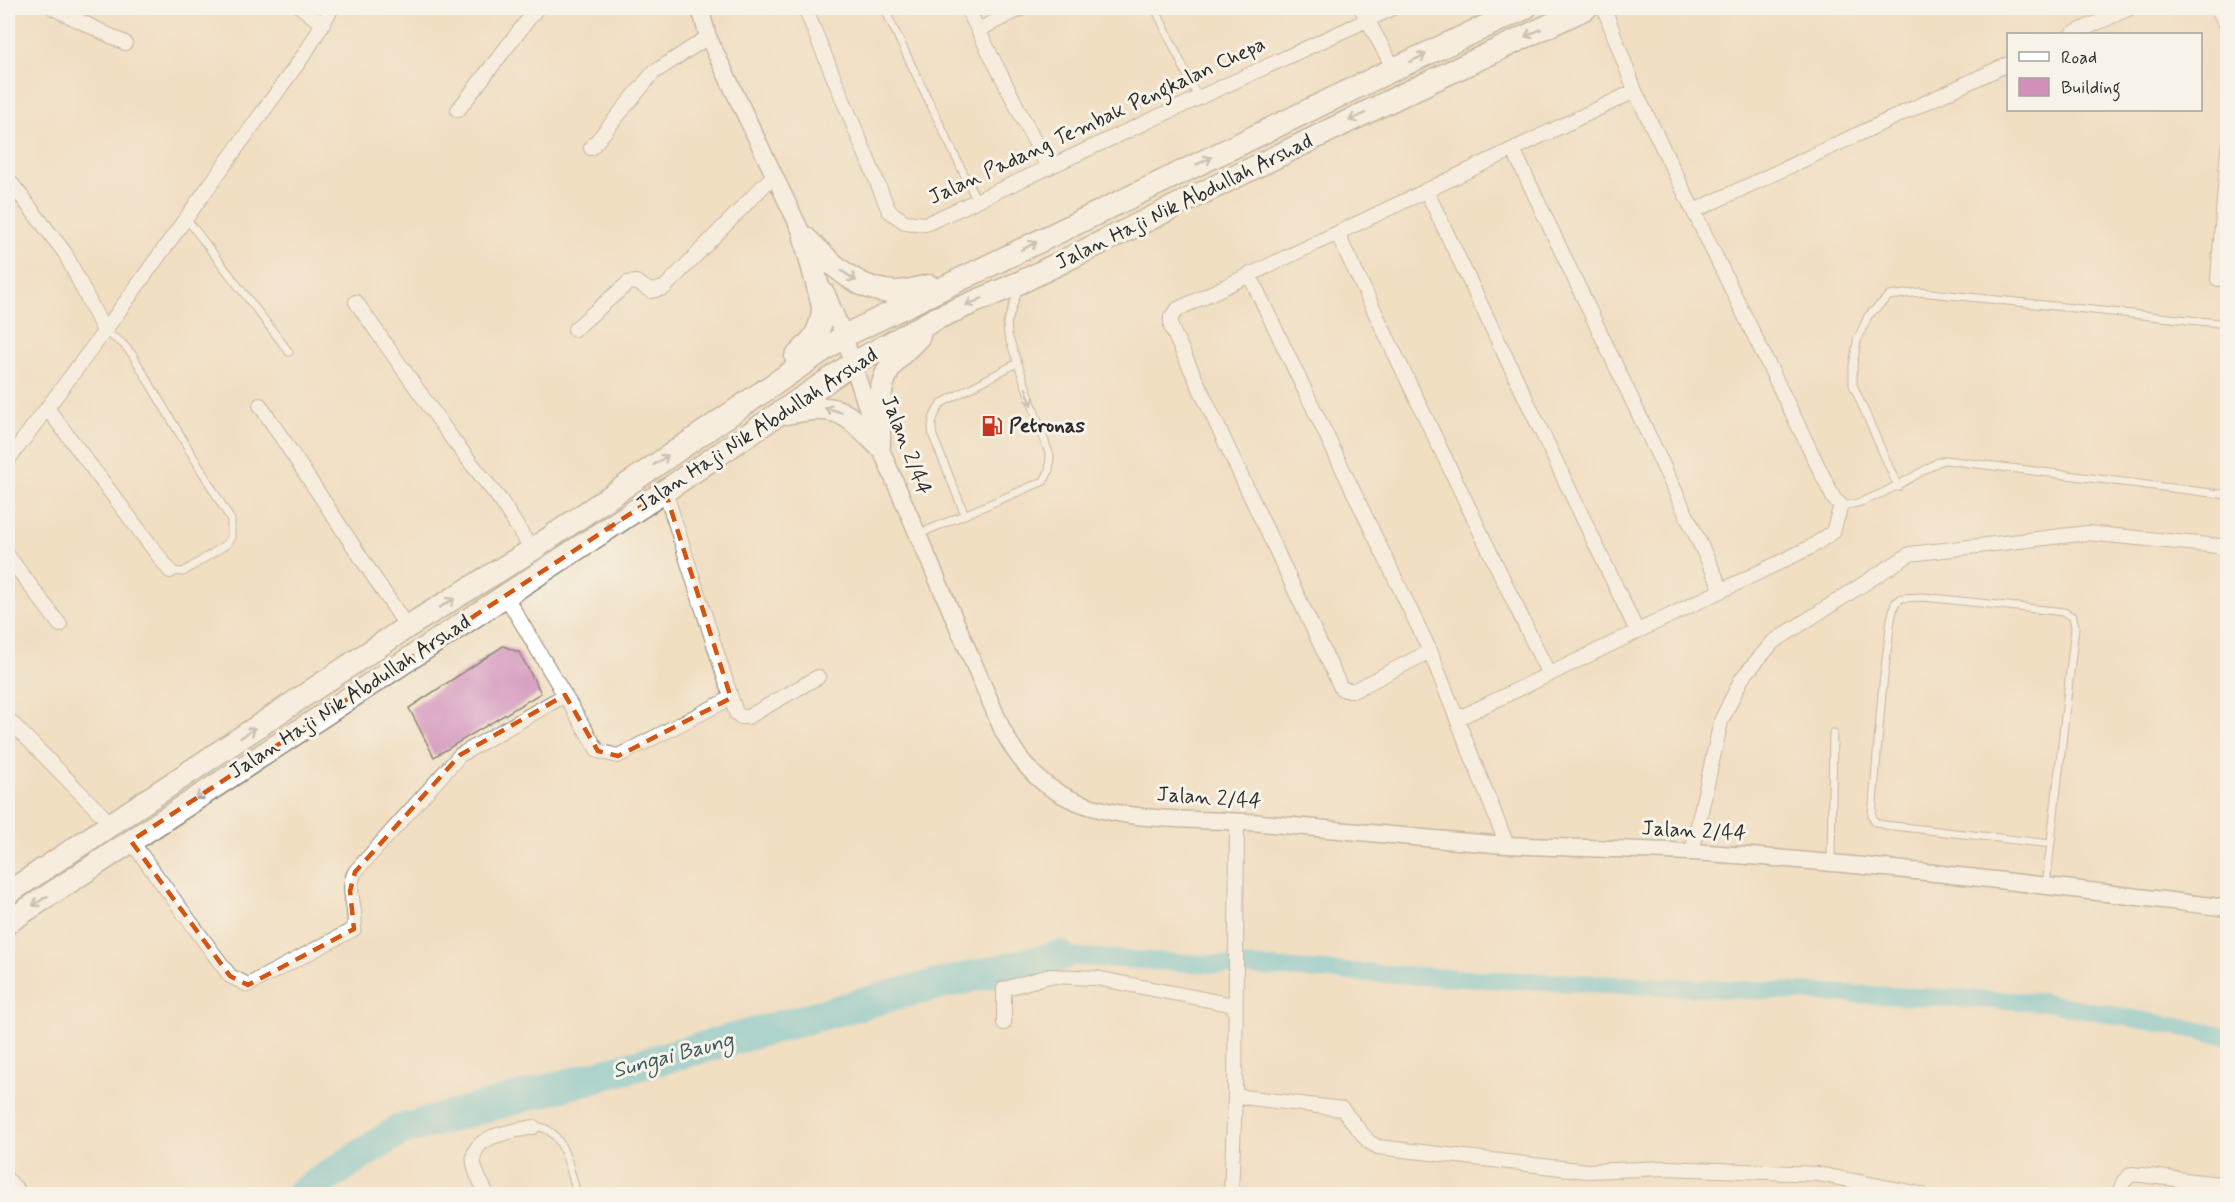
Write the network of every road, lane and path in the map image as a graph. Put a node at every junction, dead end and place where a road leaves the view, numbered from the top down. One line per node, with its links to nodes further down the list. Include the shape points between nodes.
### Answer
1 (53, 8): 23 (street)
2 (302, 8): 18 (street)
3 (332, 8): 18 (street)
4 (537, 8): 28 (street)
5 (700, 8): 22 (street, Jalan 2/44)
6 (805, 8): 36 (street, Jalan Padang Tembak Pengkalan Chepa, via 889,211 905,222 926,224)
7 (884, 8): 36 (lane)
8 (967, 8): 20 (street)
9 (1022, 8): 20 (street)
10 (1155, 8): 27 (lane)
11 (1393, 8): 17 (street, Jalan Padang Tembak Pengkalan Chepa)
12 (1525, 8): 25 (main road, Jalan Haji Nik Abdullah Arshad, one-way to 12)
13 (1586, 8): 44 (main road, Jalan Haji Nik Abdullah Arshad, one-way to 44)
14 (1604, 8): 26 (street)
15 (2130, 8): 21 (street)
16 (2217, 8): 19 (street)
17 (1365, 13): 25 (street); 27 (street, Jalan Padang Tembak Pengkalan Chepa)
18 (321, 23): 38 (street, via 306,52)
19 (2228, 27)
20 (978, 30): 32 (street)
21 (2074, 33)
22 (708, 38): 29 (street, via 653,73); 33 (street, Jalan 2/44)
23 (125, 43)
24 (2007, 64): 37 (street)
25 (1394, 69): 43 (main road, Jalan Haji Nik Abdullah Arshad, one-way to 25)
26 (1635, 91): 31 (street); 37 (street)
27 (1198, 98): 32 (street, Jalan Padang Tembak Pengkalan Chepa)
28 (459, 110)
29 (591, 148)
30 (2228, 148): 42 (street)
31 (1514, 149): 35 (street); 70 (street)
32 (1048, 168): 36 (street, Jalan Padang Tembak Pengkalan Chepa)
33 (774, 175): 40 (street, Jalan 2/44); 48 (street, via 664,288 651,291 636,282 628,283)
34 (8, 179): 49 (street, via 65,252)
35 (1426, 190): 39 (street); 74 (street)
36 (977, 201)
37 (1694, 211): 63 (street, via 1834,499)
38 (186, 218): 49 (street); 51 (lane)
39 (1337, 233): 41 (street); 76 (street)
40 (804, 238): 43 (main road, one-way to 43, via 848,278 878,291 898,292); 50 (street, Jalan 2/44); 54 (main road, via 823,306 820,329 814,340)
41 (1249, 274): 75 (street); 75 (street, via 1178,309 1170,322 1338,684 1345,690 1355,690)
42 (2218, 279)
43 (958, 280): 50 (main road, Jalan Haji Nik Abdullah Arshad)
44 (1021, 282): 46 (main road, Jalan Haji Nik Abdullah Arshad, one-way to 46); 52 (lane, via 1007,324)
45 (356, 302): 67 (street, via 501,501)
46 (938, 318): 53 (main road, Jalan Haji Nik Abdullah Arshad); 58 (main road, via 892,364 886,376 880,401)
47 (2228, 324): 60 (lane, via 1920,292 1889,296 1868,316 1857,341 1853,385)
48 (575, 329)
49 (104, 331): 56 (street); 69 (lane, via 132,354 231,520 227,544 183,572)
50 (844, 336): 53 (street, Jalan 2/44); 54 (main road, Jalan Haji Nik Abdullah Arshad)
51 (289, 352)
52 (1017, 363): 64 (lane, via 942,403 934,414 933,436); 64 (lane, one-way to 64, via 1050,456 1049,471 1044,481)
53 (852, 364): 57 (main road, Jalan Haji Nik Abdullah Arshad); 58 (street, Jalan 2/44)
54 (759, 394): 67 (main road, Jalan Haji Nik Abdullah Arshad, one-way to 54)
55 (260, 405): 73 (street)
56 (47, 408): 59 (street); 69 (street)
57 (777, 415): 58 (main road, one-way to 57, via 851,418 828,408); 61 (main road, Jalan Haji Nik Abdullah Arshad)
58 (879, 445): 65 (street, Jalan 2/44)
59 (8, 460)
60 (1898, 487): 62 (lane, via 1945,460); 63 (lane)
61 (665, 491): 71 (main road, Jalan Haji Nik Abdullah Arshad, one-way to 71); 79 (street)
62 (2228, 495)
63 (1841, 505): 70 (street, via 1835,529 1828,537)
64 (965, 515): 65 (lane)
65 (918, 535): 83 (street, Jalan 2/44, via 1002,731 1027,769 1049,788 1100,809 1126,815)
66 (2228, 548): 88 (street, via 2088,533 1910,554 1773,642 1742,678 1721,721)
67 (532, 550): 73 (main road, Jalan Haji Nik Abdullah Arshad, one-way to 67)
68 (8, 556): 72 (street)
69 (170, 571)
70 (1722, 590): 74 (street)
71 (506, 595): 78 (street); 85 (main road, Jalan Haji Nik Abdullah Arshad, one-way to 85)
72 (60, 625)
73 (407, 627): 84 (main road, Jalan Haji Nik Abdullah Arshad, one-way to 73)
74 (1637, 631): 76 (street)
75 (1430, 651): 81 (street)
76 (1549, 675): 81 (street)
77 (818, 677): 79 (street, via 748,717 736,712)
78 (565, 695): 79 (street, via 598,752 618,756); 85 (street, via 460,756 355,872 350,881 357,918 354,929 248,985 230,976)
79 (731, 698)
80 (8, 719): 84 (street)
81 (1457, 719): 87 (street)
82 (1833, 733): 89 (lane)
83 (1238, 821): 87 (street, Jalan 2/44); 94 (street)
84 (111, 824): 91 (main road, Jalan Haji Nik Abdullah Arshad)
85 (131, 841): 93 (main road, Jalan Haji Nik Abdullah Arshad, one-way to 93)
86 (2051, 844): 86 (lane, via 2073,617 2052,611 1902,598 1895,603 1891,619 1873,819 1885,825); 90 (lane)
87 (1507, 845): 88 (street, Jalan 2/44)
88 (1692, 852): 89 (street, Jalan 2/44)
89 (1831, 863): 90 (street, Jalan 2/44)
90 (2046, 886): 92 (street, Jalan 2/44)
91 (8, 893)
92 (2228, 908)
93 (8, 922)
94 (1234, 1005): 95 (street, via 1096,978 1049,976 1004,989); 96 (street)
95 (1004, 1023)
96 (1235, 1096): 103 (street); 104 (street, via 1342,1109 1369,1142 1378,1147 1587,1171 1667,1168 1818,1174)
97 (533, 1127): 101 (street, via 490,1137 478,1146 474,1168); 102 (lane, via 545,1127 557,1136)
98 (8, 1180): 100 (street)
99 (2228, 1185): 105 (street, via 2132,1174)
100 (21, 1194)
101 (487, 1194)
102 (577, 1194)
103 (1231, 1194)
104 (1921, 1194)
105 (2118, 1194)

